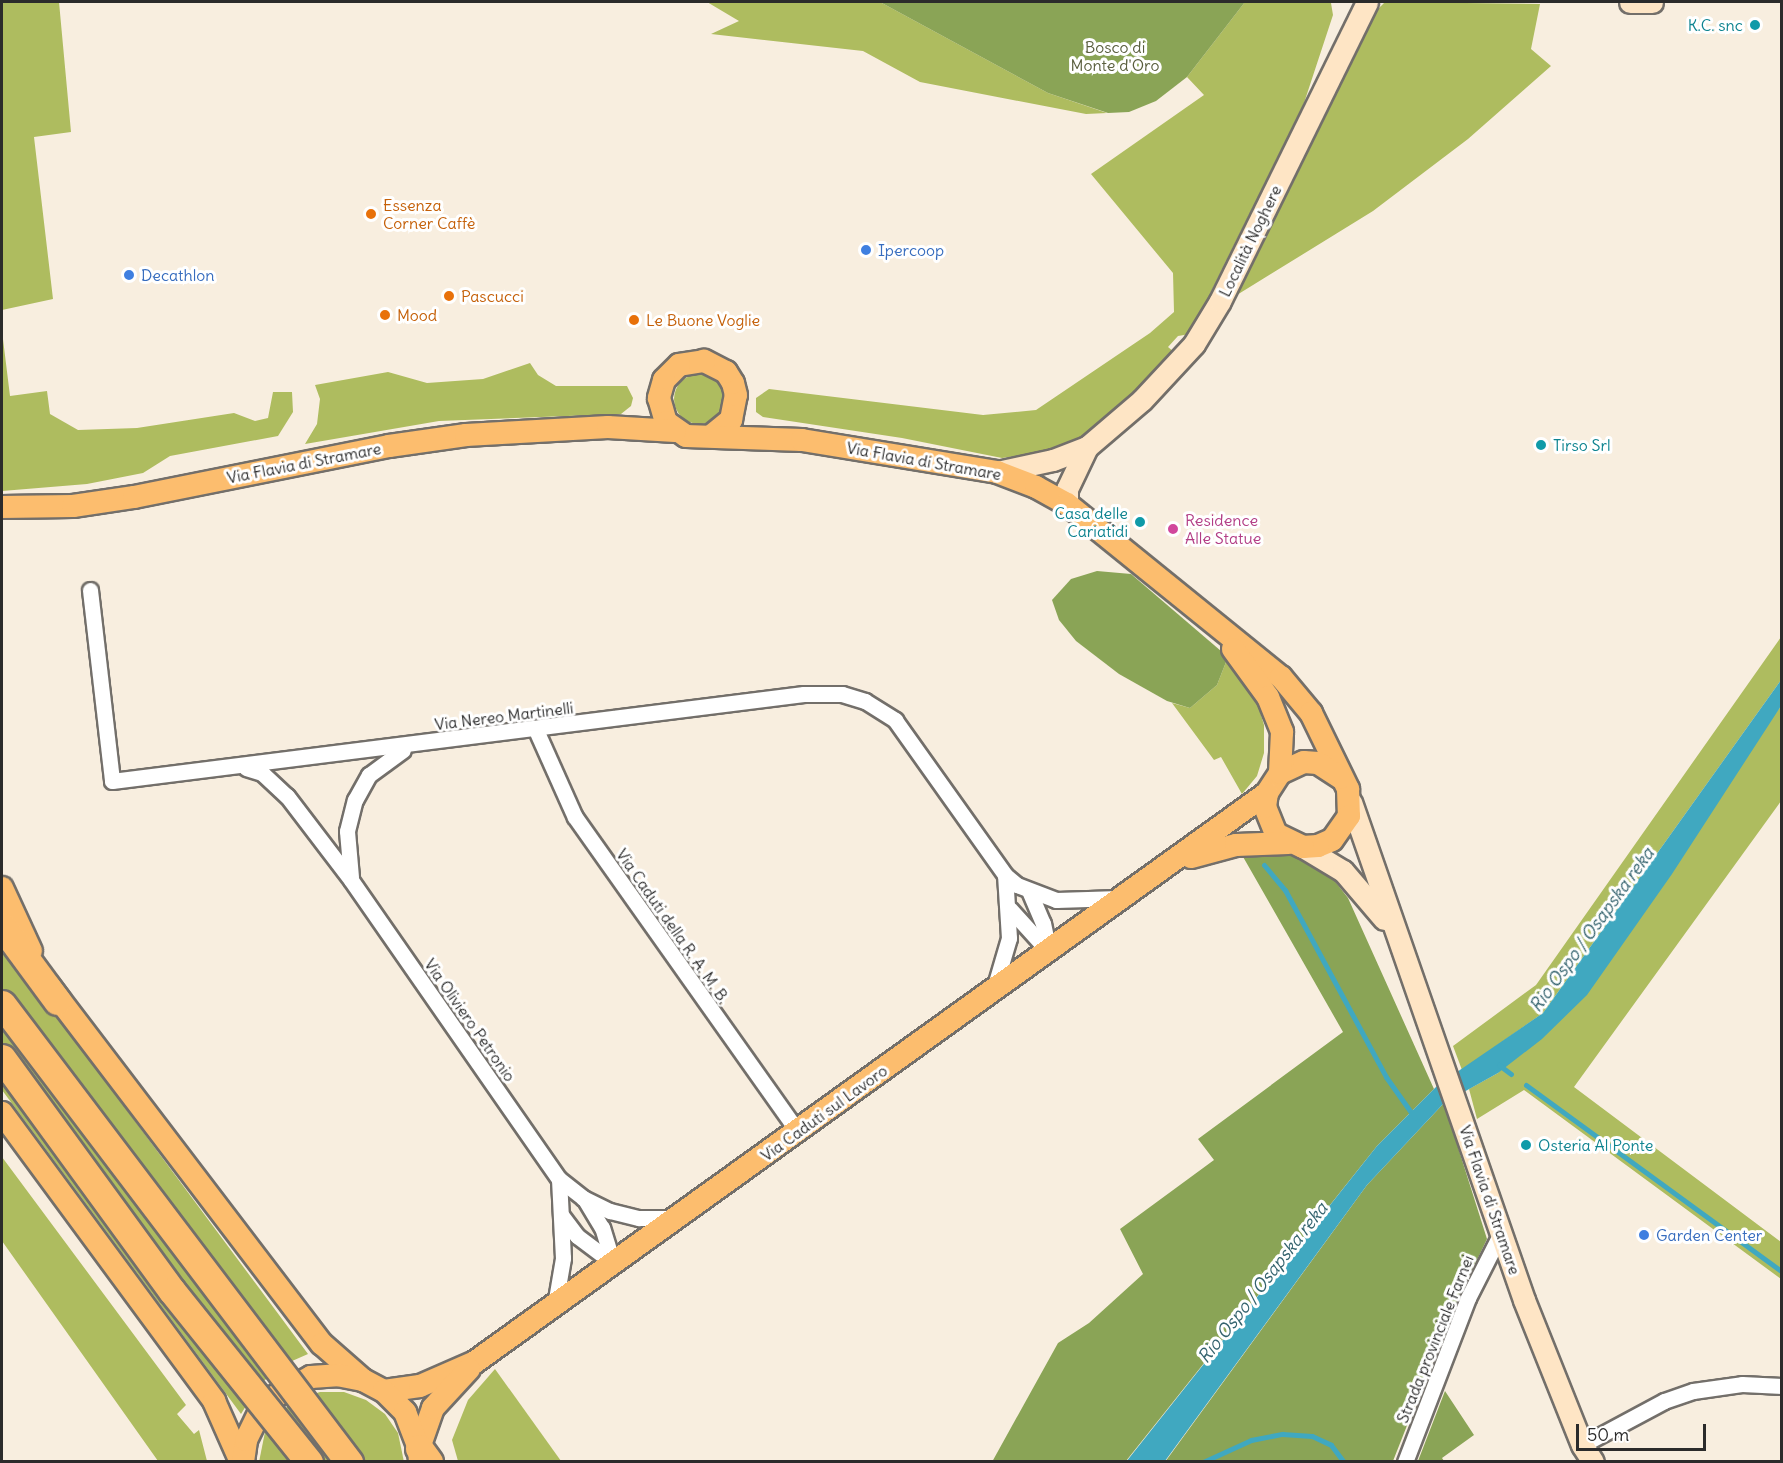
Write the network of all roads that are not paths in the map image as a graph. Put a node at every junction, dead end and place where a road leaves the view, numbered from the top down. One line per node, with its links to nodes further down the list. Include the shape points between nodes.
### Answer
1 (1349, 2): 5 (main road)
2 (1366, 2): 5 (main road, Località Noghere)
3 (1630, 2): 4 (main road)
4 (1652, 2)
5 (1347, 35): 12 (main road, Località Noghere, via 1326,88 1220,302 1194,344 1142,400)
6 (659, 398): 7 (main road, Via Flavia di Stramare, via 670,372 691,361 704,361 726,372 736,395); 8 (main road, Via Flavia di Stramare, via 639,414); 9 (main road, via 666,422)
7 (735, 408): 10 (main road, via 731,420); 11 (main road, Via Flavia di Stramare, via 753,426)
8 (609, 427): 9 (main road, Via Flavia di Stramare); 15 (main road, Via Flavia di Stramare, via 466,435 389,446 134,497 73,506)
9 (675, 430): 10 (main road, Via Flavia di Stramare, via 686,436)
10 (711, 436): 11 (main road, Via Flavia di Stramare)
11 (783, 439): 13 (main road, Via Flavia di Stramare)
12 (1087, 447): 13 (main road, Località Noghere, via 1053,460); 14 (main road, Località Noghere, via 1068,489)
13 (997, 472): 14 (main road, Via Flavia di Stramare, via 1036,486)
14 (1067, 504): 17 (main road, Via Flavia di Stramare)
15 (2, 507)
16 (90, 590): 20 (street, Via Nereo Martinelli, via 112,781)
17 (1201, 612): 21 (main road, Via Flavia di Stramare, via 1268,697 1282,732); 22 (main road, Via Flavia di Stramare, via 1281,676 1325,736)
18 (536, 730): 19 (street, Via Nereo Martinelli); 27 (street, Via Nereo Martinelli, via 804,694 824,692 854,697 895,720 912,740); 41 (street, Via Caduti della R. A. M. B., via 575,817)
19 (411, 746): 20 (street, Via Nereo Martinelli); 28 (street, via 369,775 355,800 347,831)
20 (243, 767): 28 (street, Via Oliviero Petronio, via 275,782)
21 (1280, 773): 22 (main road, via 1304,762 1331,768); 23 (main road)
22 (1341, 778): 24 (main road, Via Flavia di Stramare)
23 (1267, 793): 25 (main road, Via Flavia di Stramare, via 1268,822); 26 (main road, Via Caduti sul Lavoro)
24 (1351, 802): 25 (main road, via 1346,823 1332,840); 34 (main road, Via Flavia di Stramare)
25 (1296, 845): 26 (main road, Via Caduti sul Lavoro, via 1236,844); 34 (main road, Via Flavia di Stramare, via 1343,870)
26 (1173, 864): 31 (main road, Via Caduti sul Lavoro)
27 (1005, 875): 30 (street, Via Nereo Martinelli); 32 (street, Via Nereo Martinelli)
28 (351, 880): 42 (street, Via Oliviero Petronio)
29 (2, 888): 37 (main road)
30 (1030, 893): 31 (street, Via Nereo Martinelli, via 1072,902); 35 (street, via 1043,923)
31 (1128, 896): 35 (main road, Via Caduti sul Lavoro)
32 (1010, 909): 35 (street); 36 (street, Via Nereo Martinelli, via 1007,951)
33 (2, 926): 37 (highway)
34 (1395, 934): 46 (main road, Via Flavia di Stramare)
35 (1049, 952): 36 (main road, Via Caduti sul Lavoro)
36 (993, 992): 41 (main road, Via Caduti sul Lavoro)
37 (57, 1001): 50 (main road, via 322,1344)
38 (2, 1004): 57 (highway, bridge)
39 (2, 1058): 56 (highway, bridge, via 172,1291)
40 (2, 1113): 55 (main road, via 214,1401)
41 (798, 1132): 45 (main road, Via Caduti sul Lavoro)
42 (559, 1179): 43 (street, Via Oliviero Petronio); 44 (street)
43 (583, 1198): 45 (street, Via Oliviero Petronio, via 639,1218); 47 (street, Via Oliviero Petronio, via 602,1228)
44 (562, 1216): 47 (street, via 577,1236); 48 (street, via 563,1258)
45 (678, 1218): 47 (main road, Via Caduti sul Lavoro)
46 (1502, 1231): 53 (main road, Via Flavia di Stramare, via 1524,1300); 58 (street, Strada provinciale Farnei, via 1465,1306)
47 (613, 1263): 48 (main road, Via Caduti sul Lavoro)
48 (555, 1305): 49 (main road, Via Caduti sul Lavoro)
49 (475, 1362): 52 (main road, Via Caduti sul Lavoro, via 420,1386); 54 (main road, Via Caduti sul Lavoro, via 433,1408)
50 (363, 1380): 52 (main road); 55 (main road, via 310,1377 287,1387 259,1413 246,1440)
51 (1782, 1386): 53 (street, via 1742,1384 1692,1391 1664,1401)
52 (384, 1391): 54 (main road, via 405,1412)
53 (1588, 1453)
54 (423, 1457)
55 (242, 1461)
56 (309, 1461)
57 (349, 1461)
58 (1405, 1461)

